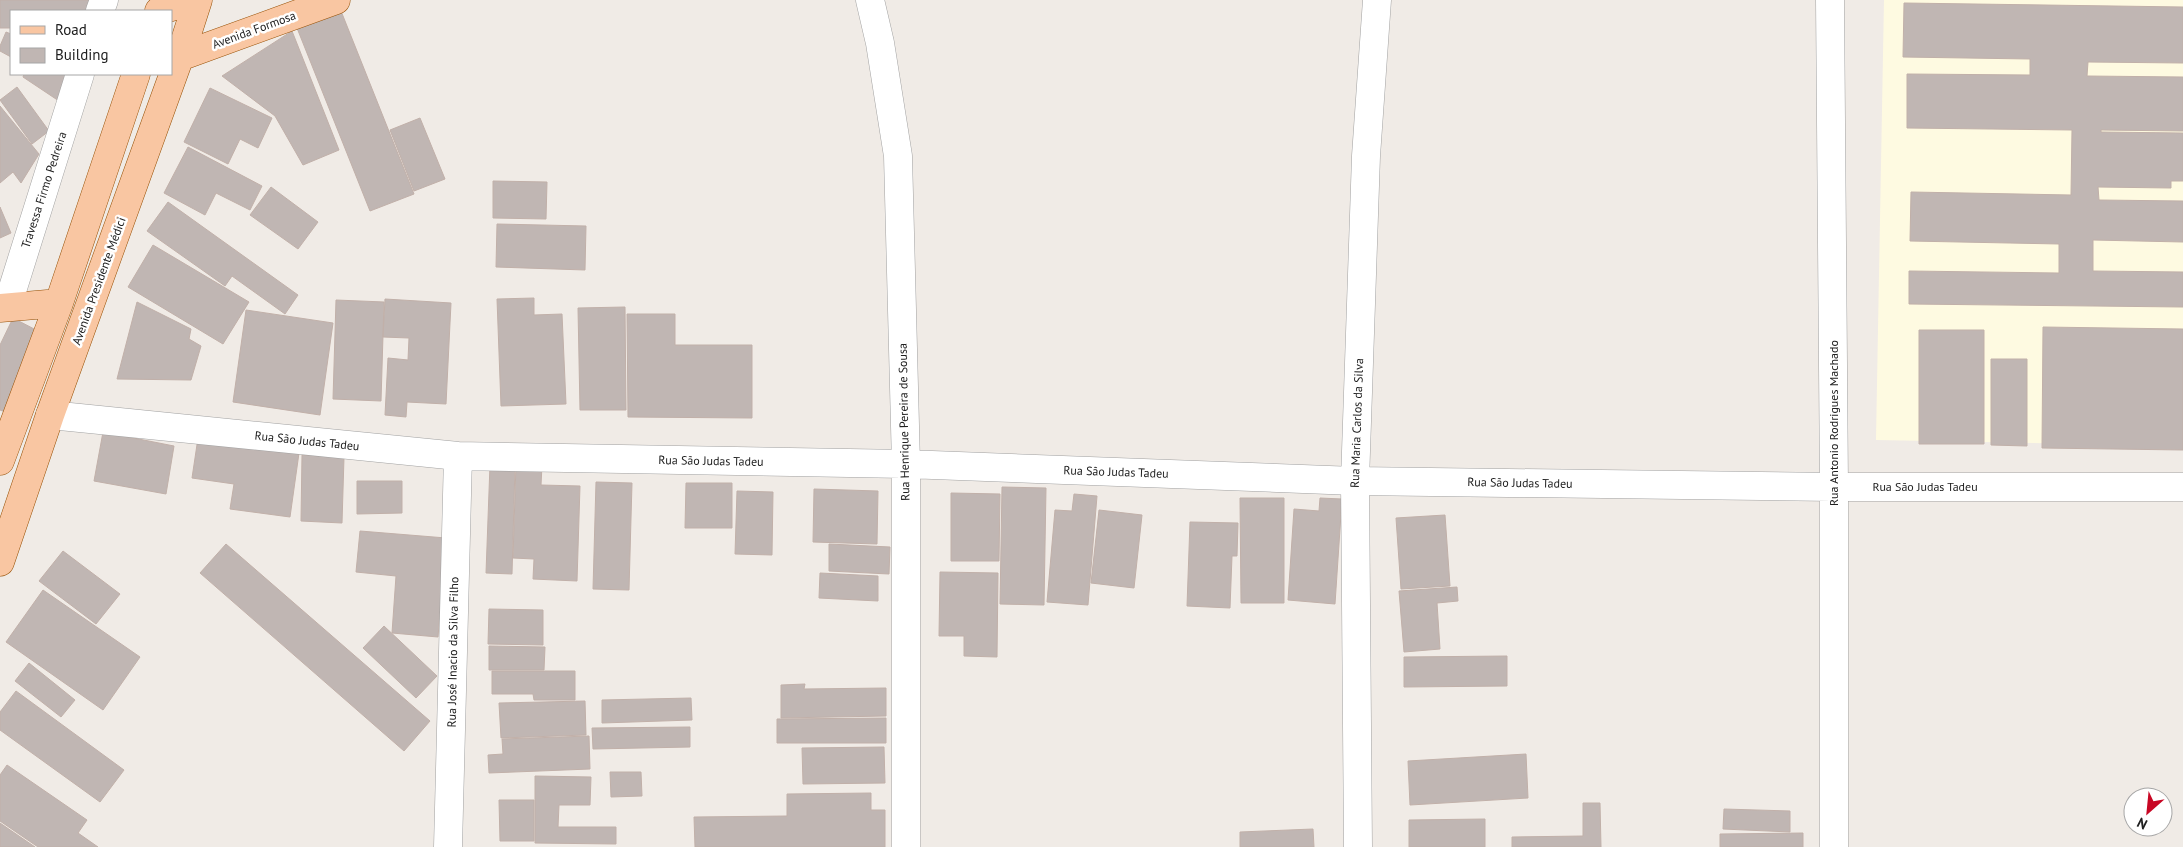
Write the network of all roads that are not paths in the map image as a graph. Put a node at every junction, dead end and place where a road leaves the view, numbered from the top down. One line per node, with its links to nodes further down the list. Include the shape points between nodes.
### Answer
1 (194, 0): 7 (main road)
2 (198, 0): 8 (main road, Avenida Presidente Médici)
3 (336, 0): 8 (main road, Avenida Formosa)
4 (870, 0): 17 (street, Rua Henrique Pereira de Sousa, via 898,156)
5 (1377, 0): 18 (street, Rua Maria Carlos da Silva, via 1366,156)
6 (1830, 0): 19 (street, Rua Antonio Rodrigues Machado)
7 (162, 10)
8 (176, 58)
9 (80, 75): 13 (street, Travessa Firmo Pedreira)
10 (137, 75): 12 (main road)
11 (170, 75): 14 (main road, Avenida Presidente Médici)
12 (59, 303): 13 (main road); 16 (main road)
13 (3, 308)
14 (50, 415): 15 (street, Rua São Judas Tadeu); 21 (main road, Avenida Presidente Médici)
15 (458, 456): 17 (street, Rua São Judas Tadeu); 22 (street, Rua José Inacio da Silva Filho)
16 (0, 461)
17 (906, 464): 18 (street, Rua São Judas Tadeu); 23 (street, Rua Henrique Pereira de Sousa)
18 (1355, 481): 19 (street, Rua São Judas Tadeu); 24 (street, Rua Maria Carlos da Silva)
19 (1834, 486): 20 (street, Rua São Judas Tadeu); 25 (street, Rua Antonio Rodrigues Machado)
20 (2183, 487)
21 (0, 562)
22 (448, 847)
23 (906, 847)
24 (1358, 847)
25 (1834, 847)

